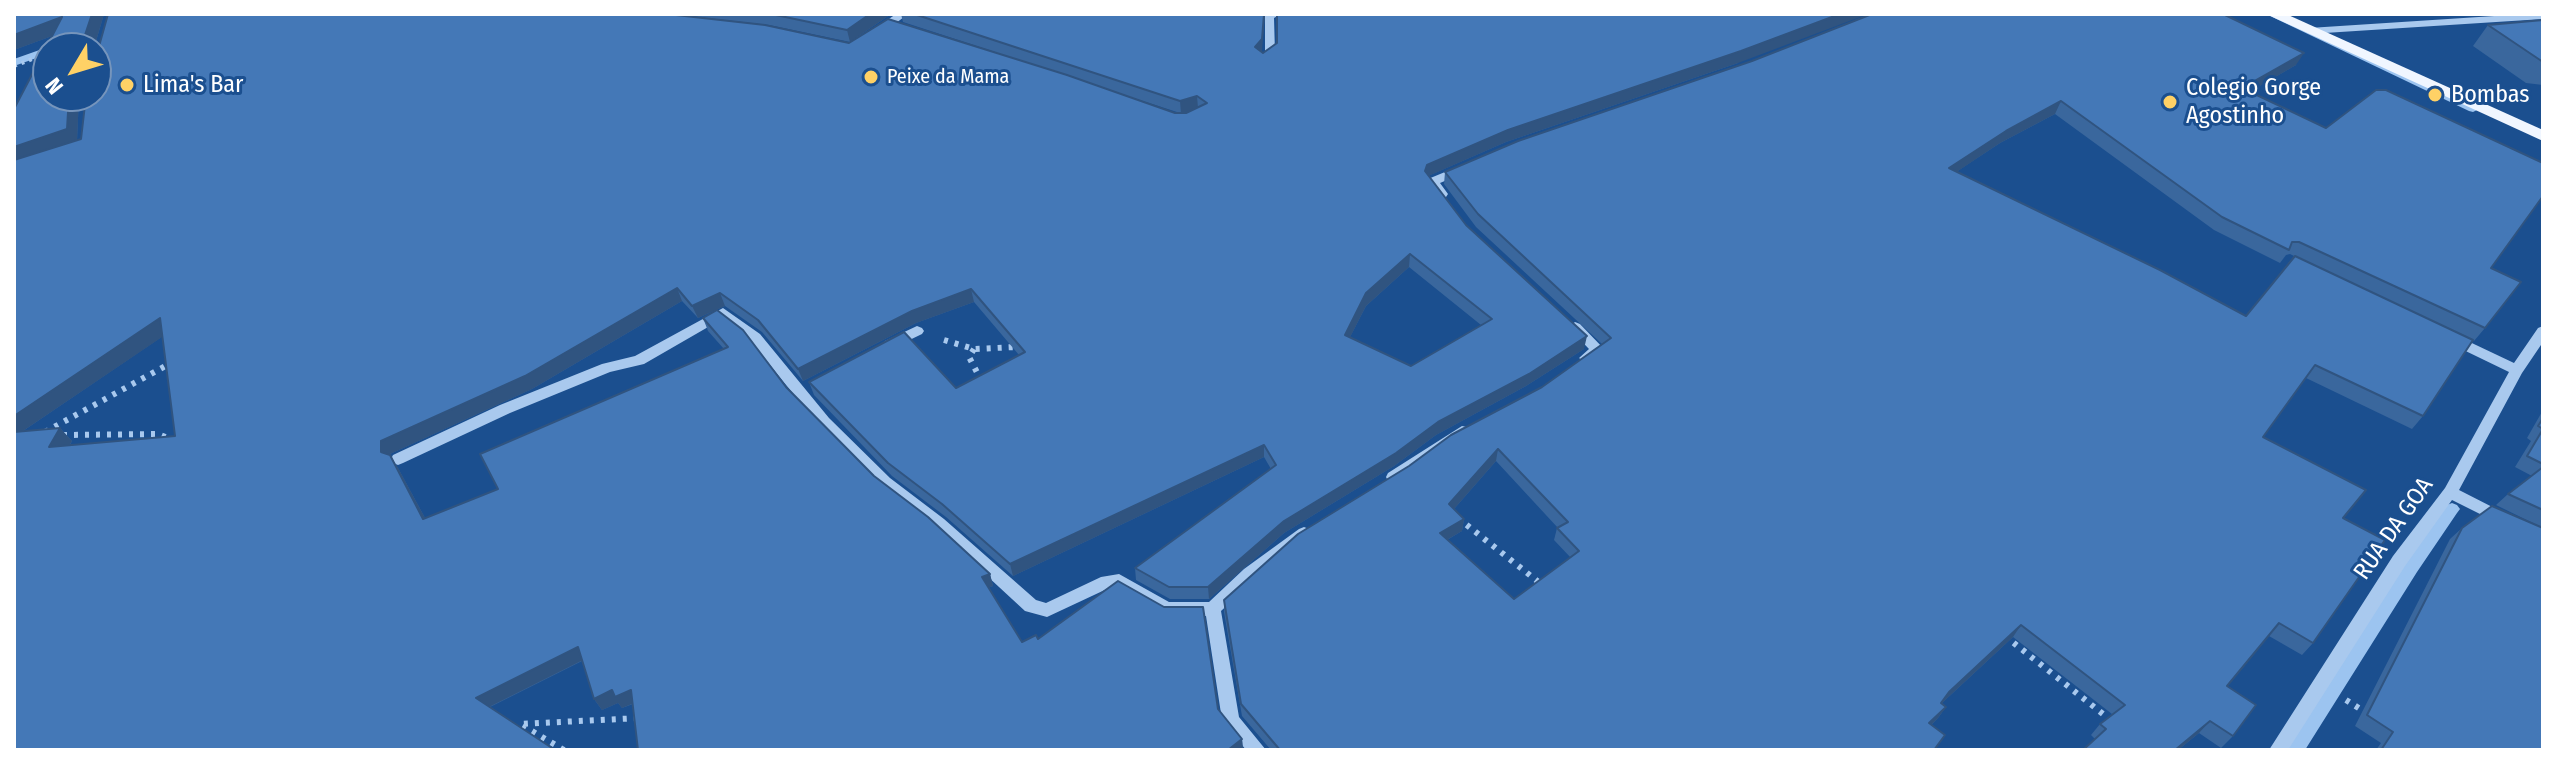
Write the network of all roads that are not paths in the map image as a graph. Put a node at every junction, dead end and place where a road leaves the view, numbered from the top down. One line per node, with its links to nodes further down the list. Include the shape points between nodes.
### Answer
1 (903, 14): 5 (street)
2 (2274, 14): 7 (main road)
3 (1272, 15): 9 (street, via 1270,53)
4 (2543, 16): 7 (street)
5 (889, 24): 6 (street); 8 (street)
6 (901, 27)
7 (2309, 31): 10 (main road)
8 (865, 41)
9 (1263, 59)
10 (2543, 136)
11 (1471, 165): 12 (street, via 1432,182)
12 (1451, 207)
13 (1565, 318): 18 (street, via 1598,350)
14 (2431, 329): 19 (street)
15 (917, 331): 17 (street)
16 (2543, 331): 19 (street, RUA DA GOA)
17 (873, 353)
18 (1572, 367)
19 (2517, 370): 23 (street, RUA DA GOA)
20 (1472, 426): 22 (street)
21 (398, 459): 26 (street, via 505,409 639,360 723,313 755,337 885,482 1031,606 1047,610 1119,581 1167,609)
22 (1379, 486)
23 (2450, 492): 24 (street); 28 (street, RUA DA GOA, via 2399,561)
24 (2515, 525)
25 (1316, 526): 26 (street, via 1291,540)
26 (1213, 609): 27 (street, via 1231,720)
27 (1257, 750)
28 (2278, 750)

